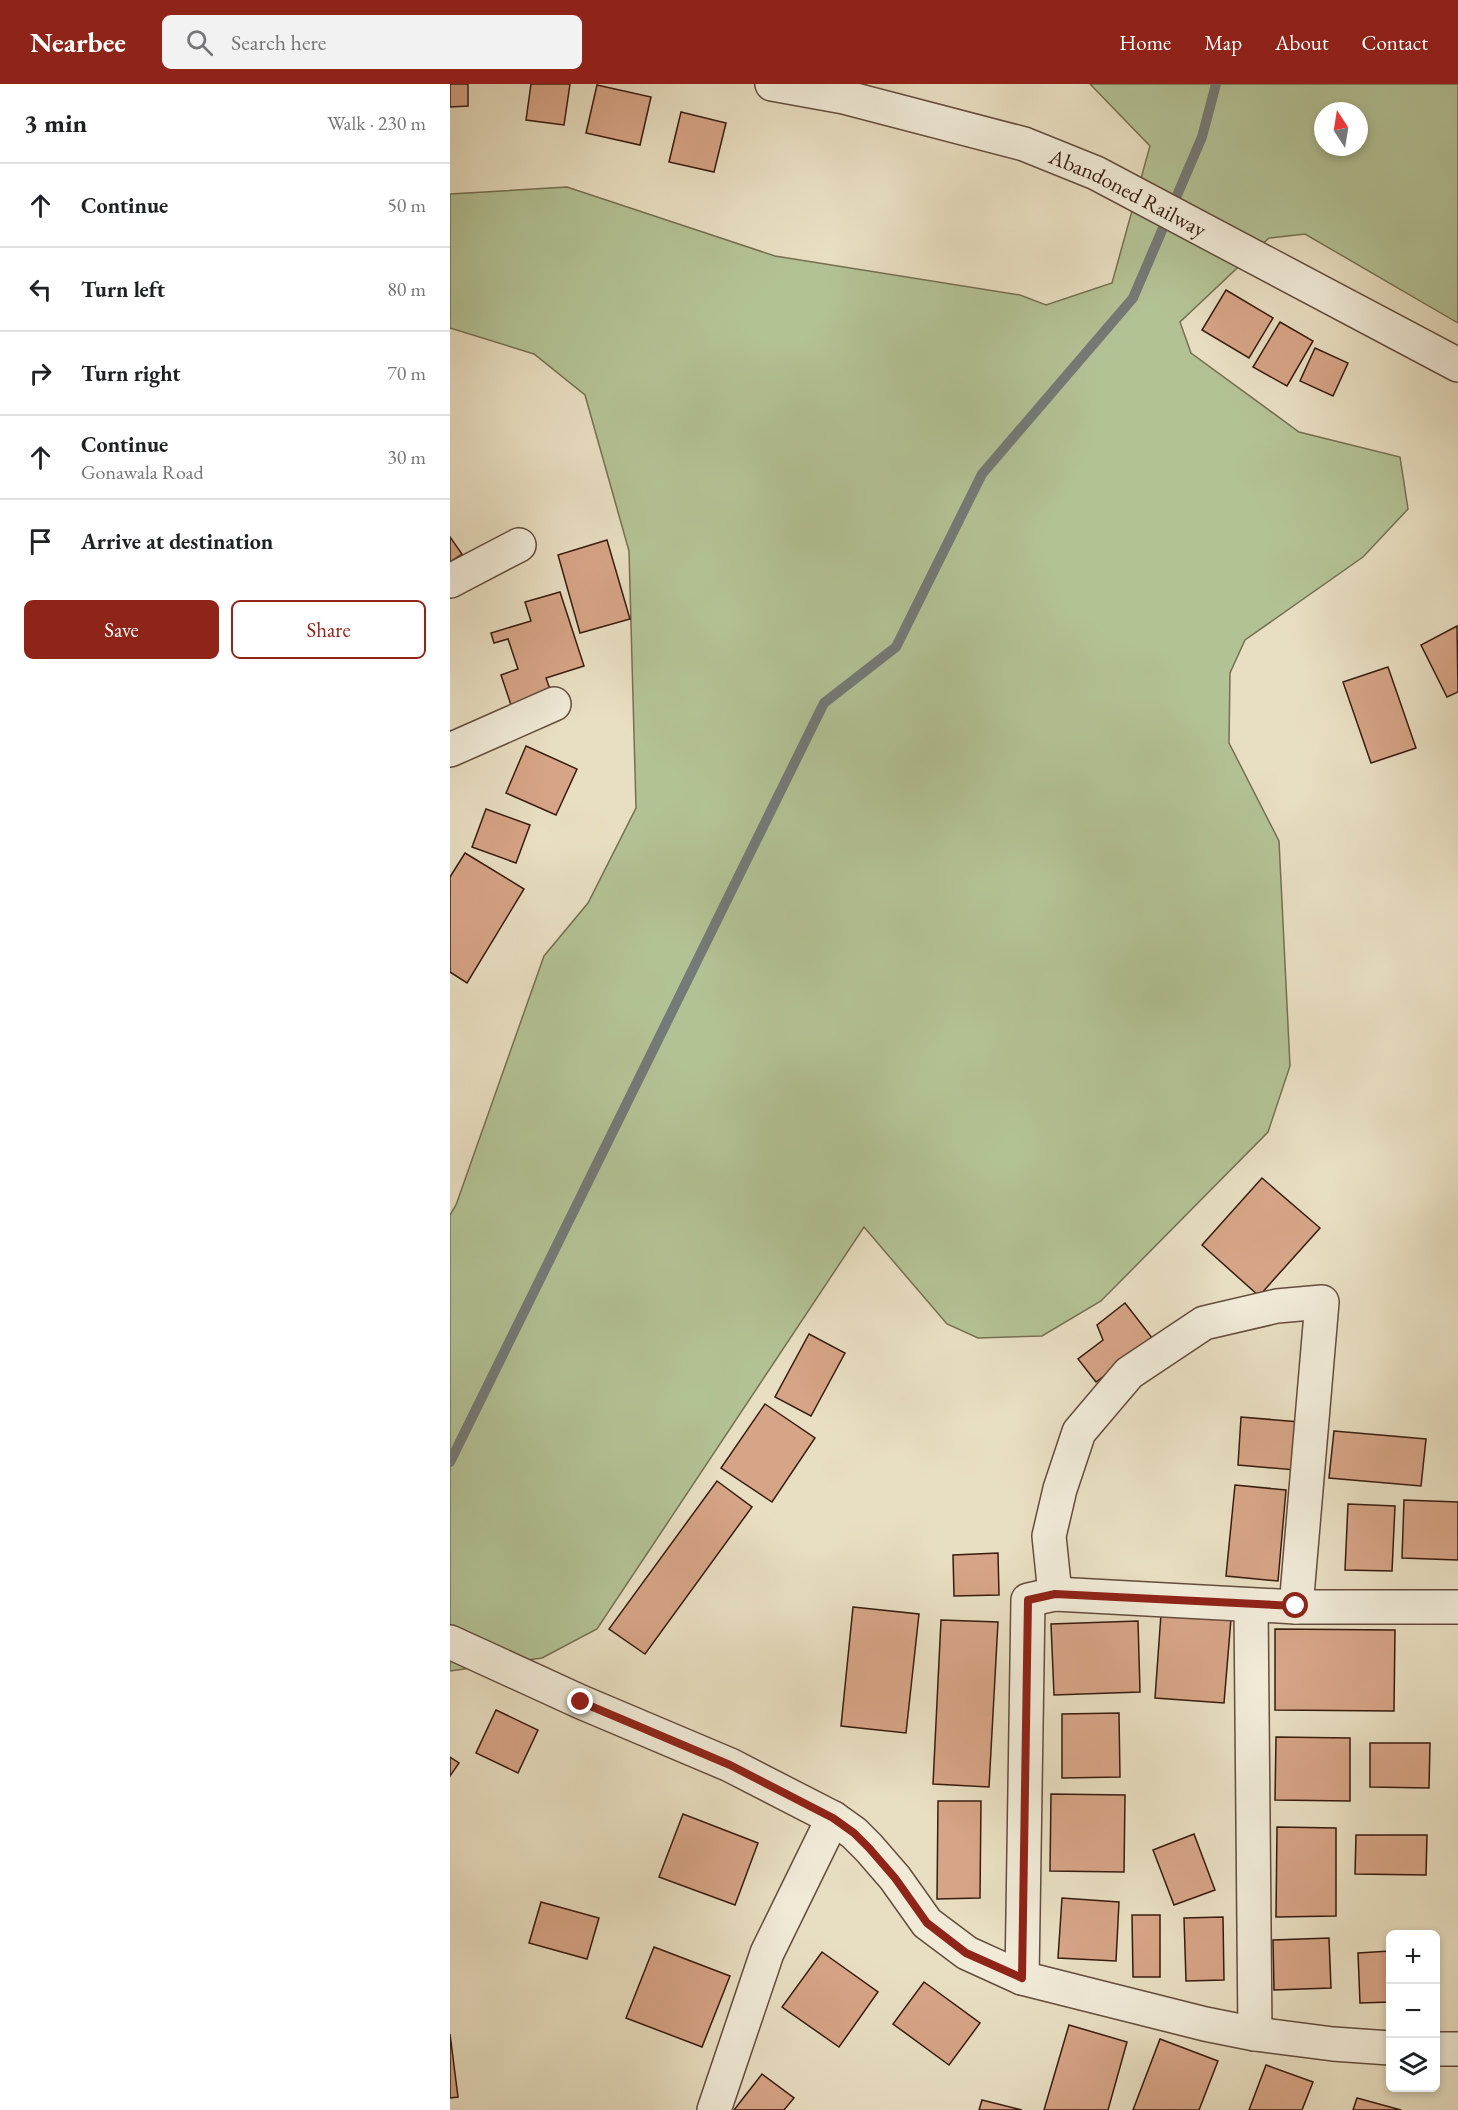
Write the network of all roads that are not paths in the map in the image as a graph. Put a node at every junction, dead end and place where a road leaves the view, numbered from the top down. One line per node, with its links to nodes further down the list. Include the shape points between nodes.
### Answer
1 (772, 84): 2 (street, Abandoned Railway, via 843,97 1024,144 1096,173)
2 (1458, 365)
3 (519, 545): 4 (street)
4 (450, 581)
5 (554, 704): 6 (street)
6 (450, 750)
7 (1055, 1594): 8 (street); 9 (street, via 1049,1536 1079,1432 1129,1373 1204,1323 1277,1306 1322,1302); 13 (street, via 1028,1600)
8 (1251, 1605): 9 (street); 14 (street)
9 (1296, 1606): 10 (street)
10 (1458, 1607)
11 (450, 1642): 12 (street, via 730,1765)
12 (833, 1818): 13 (street, via 869,1848 927,1923 966,1953); 18 (street, via 767,1953)
13 (1022, 1978): 14 (street)
14 (1255, 2034): 15 (street)
15 (1386, 2049)
16 (1440, 2049): 17 (street)
17 (1458, 2049)
18 (714, 2110)

